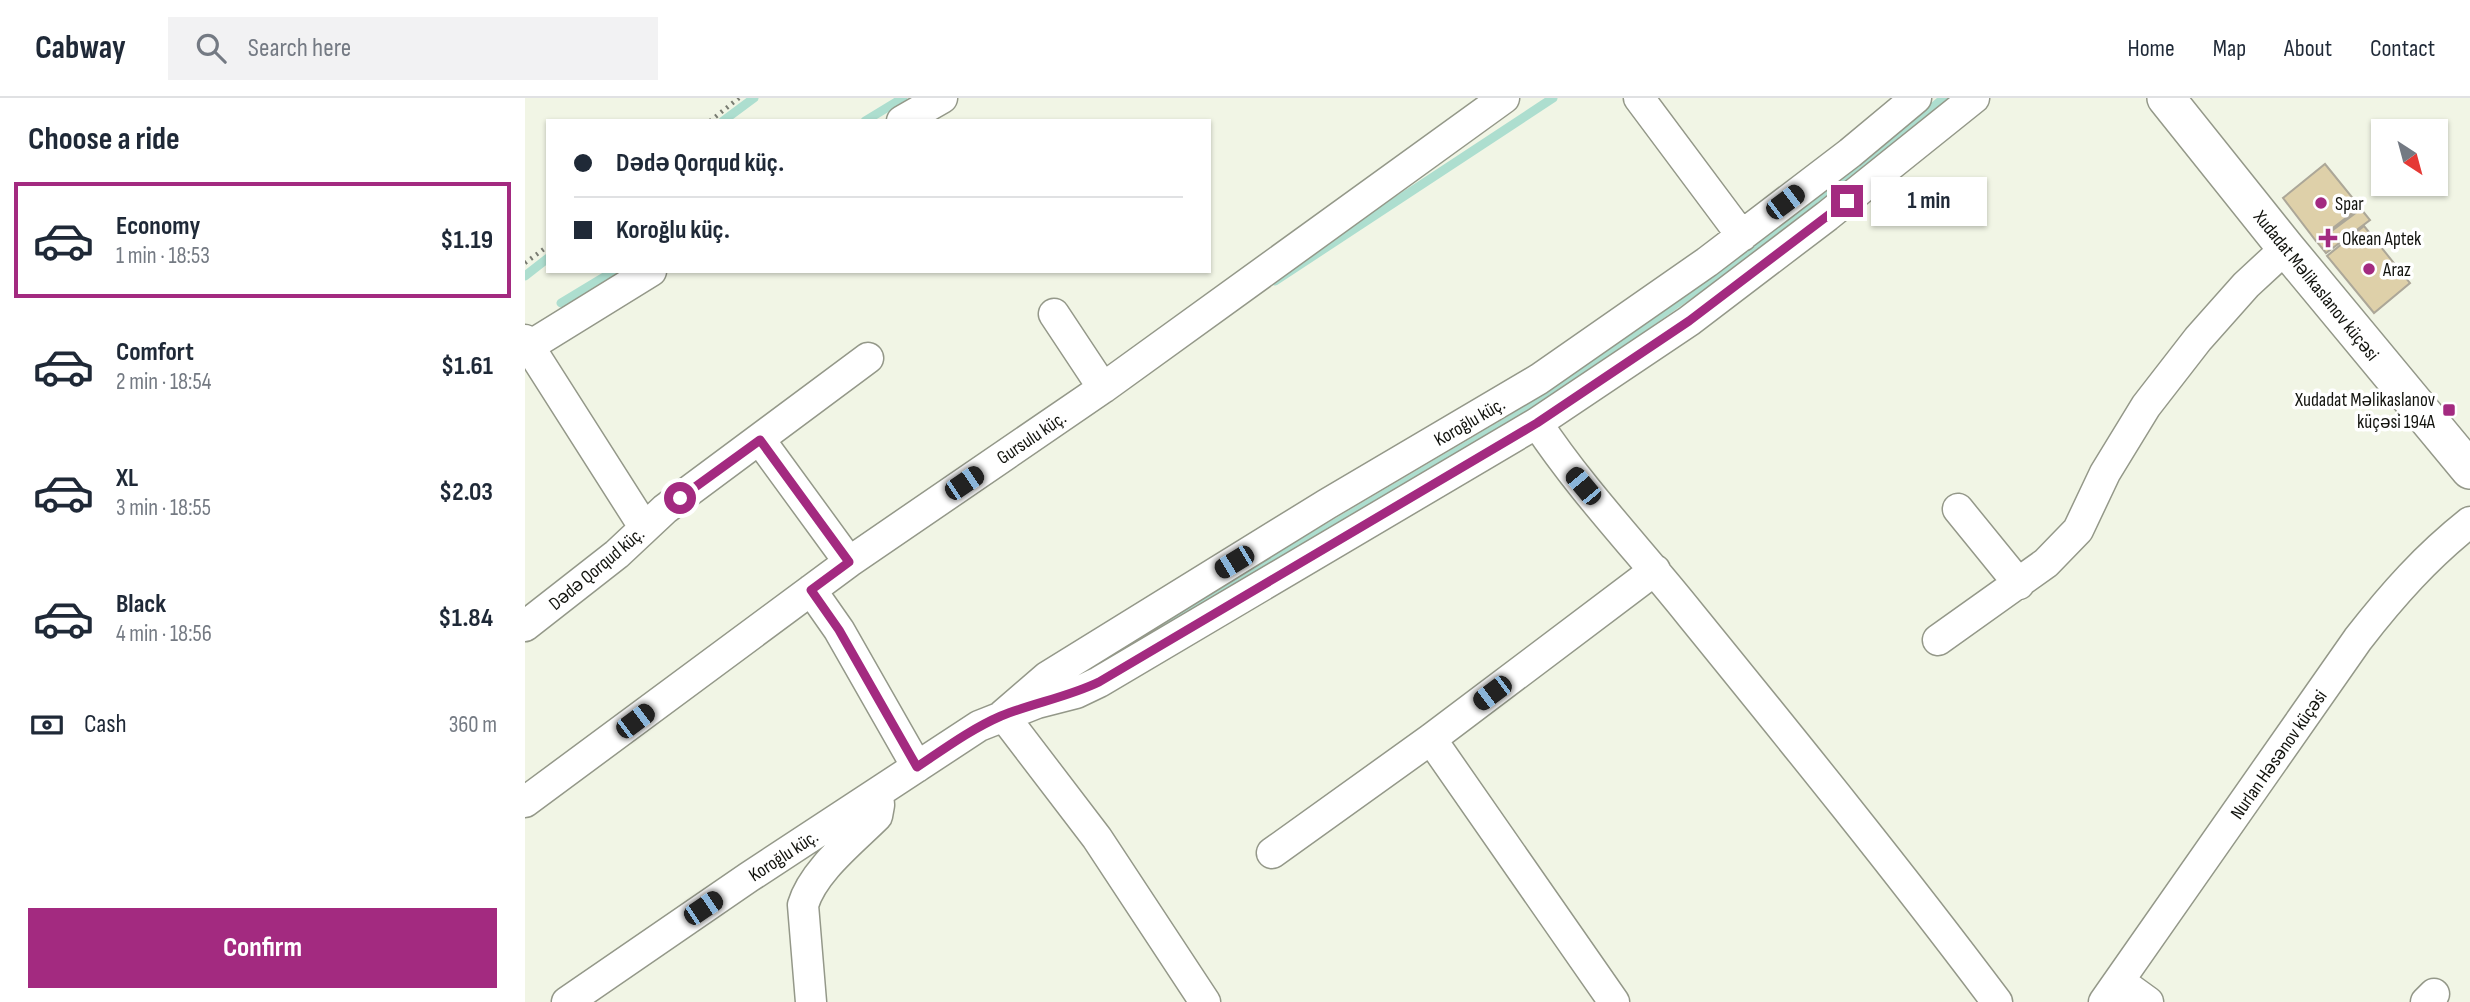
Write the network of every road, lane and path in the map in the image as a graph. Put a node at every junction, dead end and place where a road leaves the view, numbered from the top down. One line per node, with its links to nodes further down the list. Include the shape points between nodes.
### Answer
1 (739, 98): 8 (path)
2 (942, 98): 9 (street)
3 (1504, 98): 18 (street, Gursulu küç.)
4 (1639, 98): 10 (street)
5 (1916, 98): 10 (street, Koroğlu küç.)
6 (1974, 98): 19 (street, Koroğlu küç., via 1689,321)
7 (2167, 98): 12 (street, Xudadat Məlikaslanov küçəsi)
8 (713, 119)
9 (905, 119)
10 (1742, 236): 31 (street, Koroğlu küç., via 1539,379 1047,677)
11 (546, 247): 13 (path)
12 (2286, 248): 21 (street, Xudadat Məlikaslanov küçəsi); 27 (street, via 2198,339 2146,406 2105,473 2078,530)
13 (525, 262)
14 (648, 273): 16 (street)
15 (1054, 314): 18 (street)
16 (527, 344): 24 (street)
17 (868, 358): 20 (street, Dədə Qorqud küç.)
18 (1103, 388): 25 (street, Gursulu küç.)
19 (1537, 423): 26 (street, via 1565,465); 31 (street, Koroğlu küç., via 1099,682)
20 (760, 440): 24 (street, Dədə Qorqud küç.); 25 (street)
21 (2470, 470)
22 (1958, 509): 27 (street)
23 (2470, 522): 37 (street, Nurlan Həsənov küçəsi, via 2404,582 2358,639)
24 (644, 527): 29 (street, Dədə Qorqud küç., via 583,583)
25 (849, 562): 28 (street, Gursulu küç.)
26 (1655, 570): 32 (street); 42 (street)
27 (2019, 584): 30 (street)
28 (811, 590): 33 (street); 35 (street, Gursulu küç.)
29 (525, 626)
30 (1938, 640)
31 (1003, 715): 33 (street, Koroğlu küç.); 40 (street, via 1097,838)
32 (1431, 739): 36 (street); 41 (street)
33 (917, 767): 34 (street, Koroğlu küç.)
34 (878, 793): 38 (street, Koroğlu küç.); 39 (street, via 877,816 807,892 803,905)
35 (525, 802)
36 (1272, 853)
37 (2112, 991): 43 (street)
38 (567, 1002)
39 (811, 1002)
40 (1205, 1002)
41 (1614, 1002)
42 (1997, 1002)
43 (2148, 1002)

